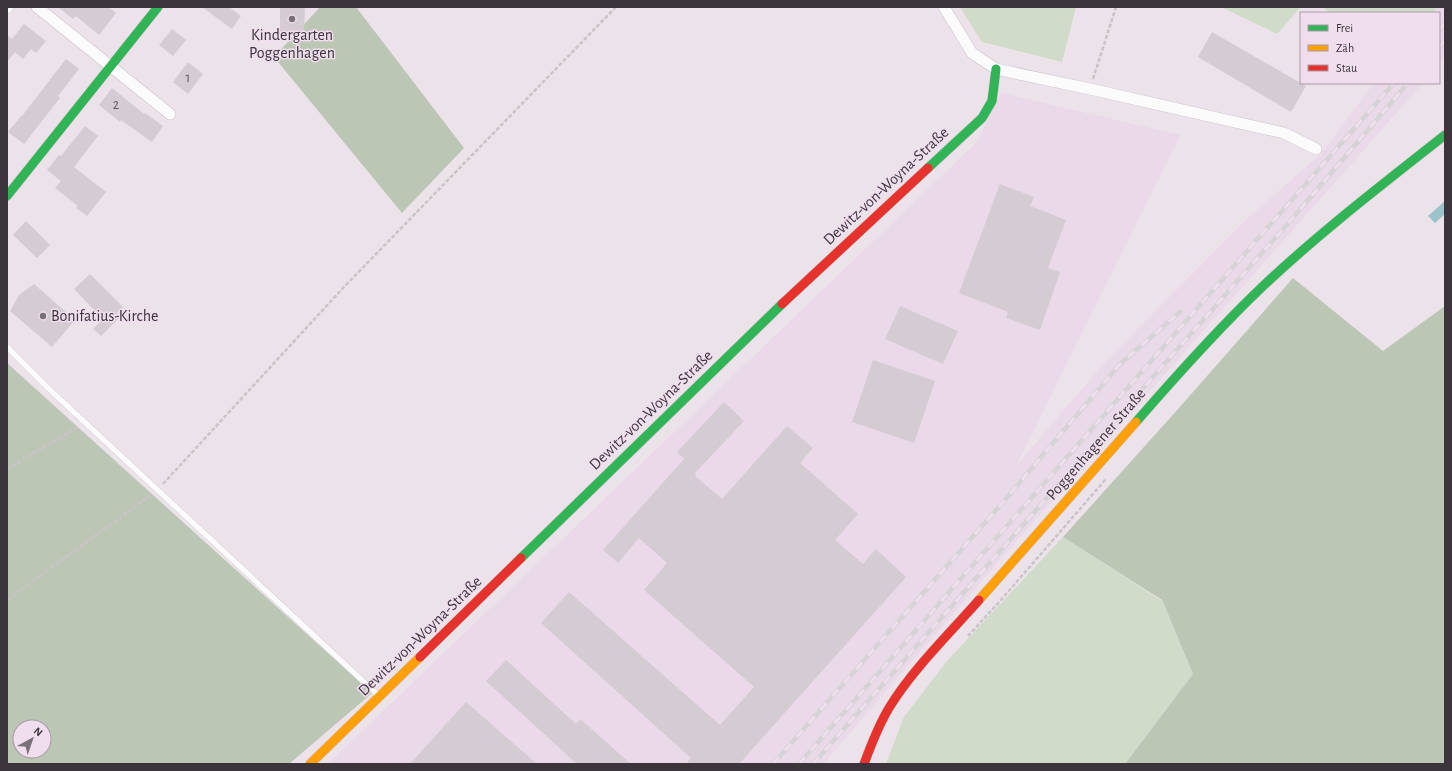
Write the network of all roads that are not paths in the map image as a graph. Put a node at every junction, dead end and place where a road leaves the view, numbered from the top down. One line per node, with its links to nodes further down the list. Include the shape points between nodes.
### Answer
1 (37, 7): 4 (street)
2 (158, 7): 4 (street)
3 (944, 7): 5 (street, via 972,53)
4 (111, 66): 6 (street); 9 (street)
5 (996, 69): 8 (street, via 1284,133); 11 (street, Dewitz-von-Woyna-Straße, via 992,101 982,118 763,322)
6 (170, 114)
7 (1445, 135): 13 (street, Poggenhagener Straße, via 1285,266 1194,356 916,671 889,708)
8 (1316, 149)
9 (7, 196)
10 (7, 347): 11 (lane)
11 (380, 697): 12 (street, Dewitz-von-Woyna-Straße)
12 (310, 764)
13 (864, 764)

